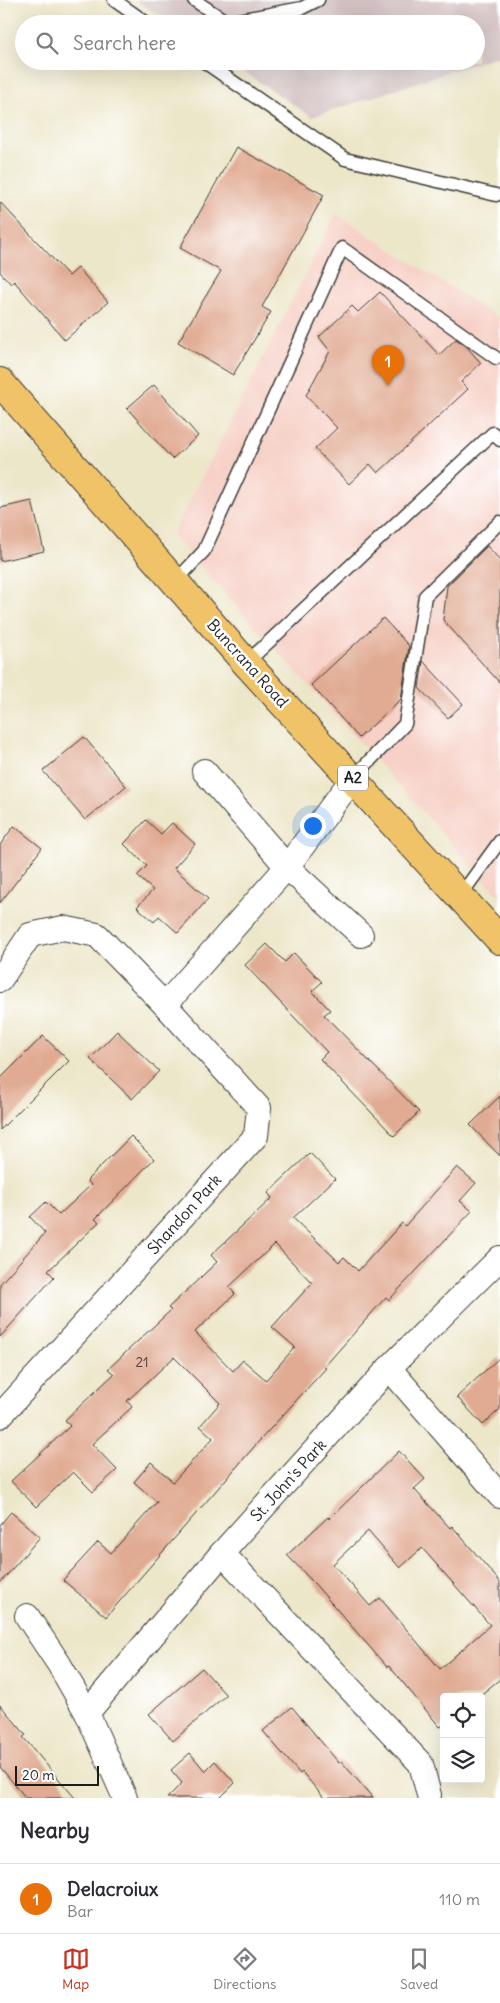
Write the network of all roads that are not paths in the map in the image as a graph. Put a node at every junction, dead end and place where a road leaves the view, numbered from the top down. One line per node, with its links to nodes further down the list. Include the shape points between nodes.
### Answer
1 (114, 0): 4 (lane)
2 (194, 0): 5 (lane)
3 (318, 0): 6 (lane, via 302,8)
4 (135, 15)
5 (216, 15)
6 (264, 15)
7 (216, 70): 8 (lane, via 344,159)
8 (496, 196)
9 (496, 358): 13 (lane, via 342,248 204,551)
10 (0, 382): 13 (highway, Buncrana Road / A2)
11 (500, 440): 14 (lane, via 493,433)
12 (500, 522): 16 (lane, via 425,596 405,724)
13 (175, 582): 14 (highway, Buncrana Road / A2)
14 (246, 663): 16 (highway, Buncrana Road / A2)
15 (204, 771): 18 (street)
16 (353, 778): 18 (street); 19 (highway, Buncrana Road / A2)
17 (500, 841): 19 (lane)
18 (287, 867): 20 (street); 23 (street)
19 (460, 896): 21 (highway, Buncrana Road / A2)
20 (361, 935)
21 (500, 940)
22 (0, 980): 23 (street, Shandon Park, via 30,935 63,928 97,935)
23 (165, 1005): 26 (street, Shandon Park, via 259,1108 256,1136)
24 (500, 1258): 25 (street, St. John's Park)
25 (389, 1368): 27 (street); 28 (street, St. John's Park)
26 (0, 1416)
27 (500, 1496)
28 (222, 1553): 30 (street, St. John's Park); 31 (street, via 421,1764)
29 (27, 1616): 30 (street)
30 (87, 1713): 32 (street)
31 (429, 1795)
32 (125, 1798)

